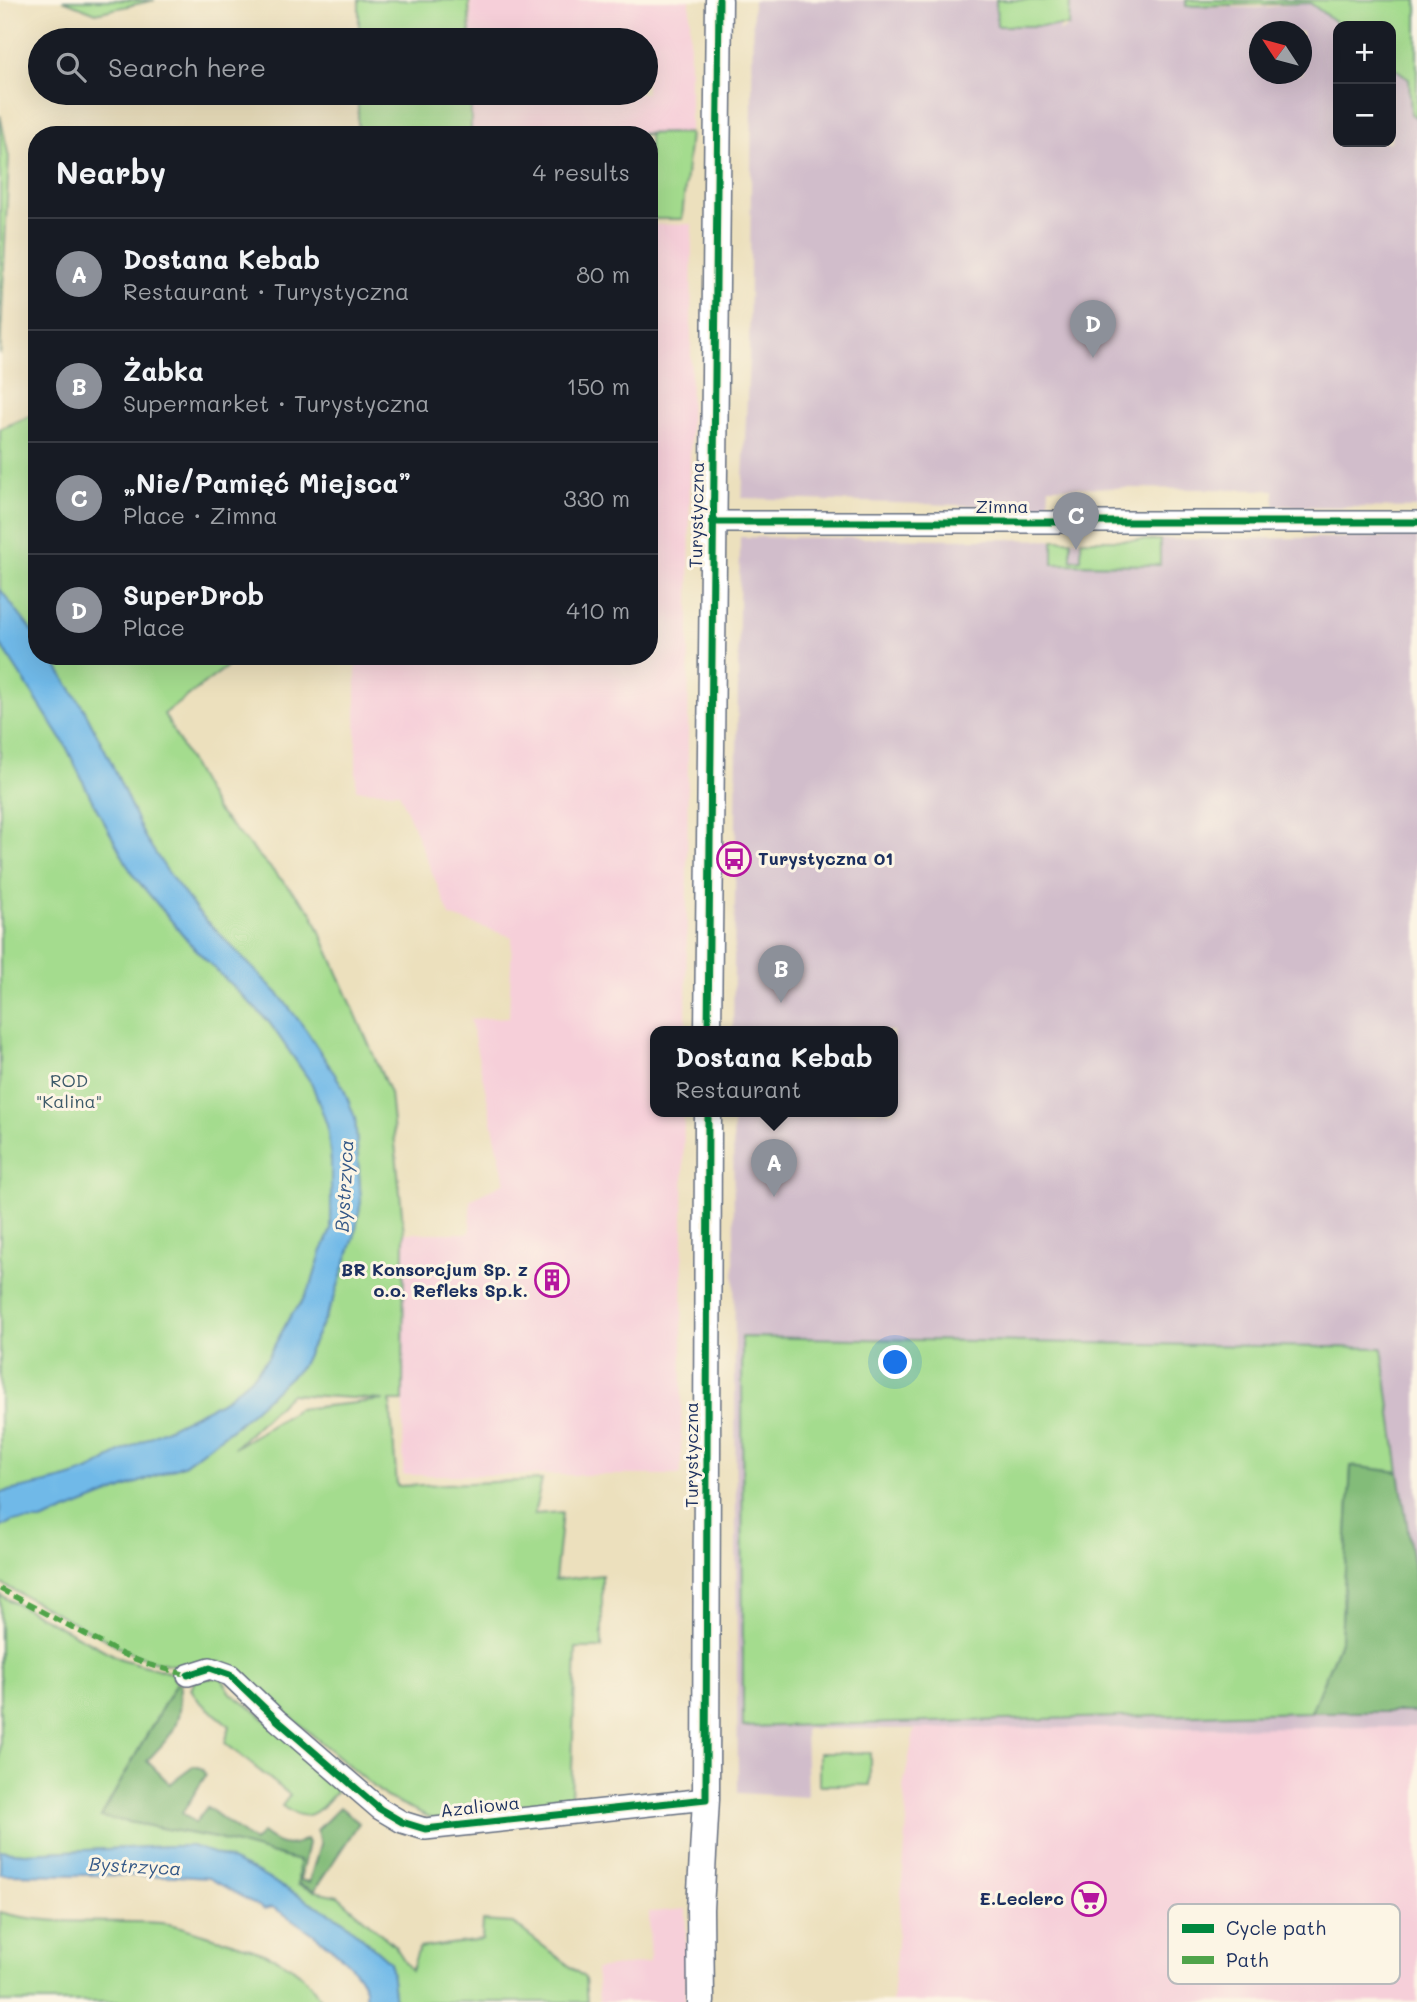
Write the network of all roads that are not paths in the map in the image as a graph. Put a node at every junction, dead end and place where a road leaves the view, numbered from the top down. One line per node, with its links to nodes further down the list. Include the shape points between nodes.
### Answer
1 (719, 0): 2 (main road, Turystyczna)
2 (712, 522): 3 (street, Zimna); 4 (main road, Turystyczna)
3 (1417, 523)
4 (708, 1026)
5 (708, 1117): 7 (main road, Turystyczna)
6 (188, 1675): 7 (street, Azaliowa, via 210,1668 230,1675 380,1809 425,1829)
7 (706, 1798): 8 (main road, Turystyczna); 9 (main road, Turystyczna, via 716,1924)
8 (701, 2002)
9 (716, 2002)

